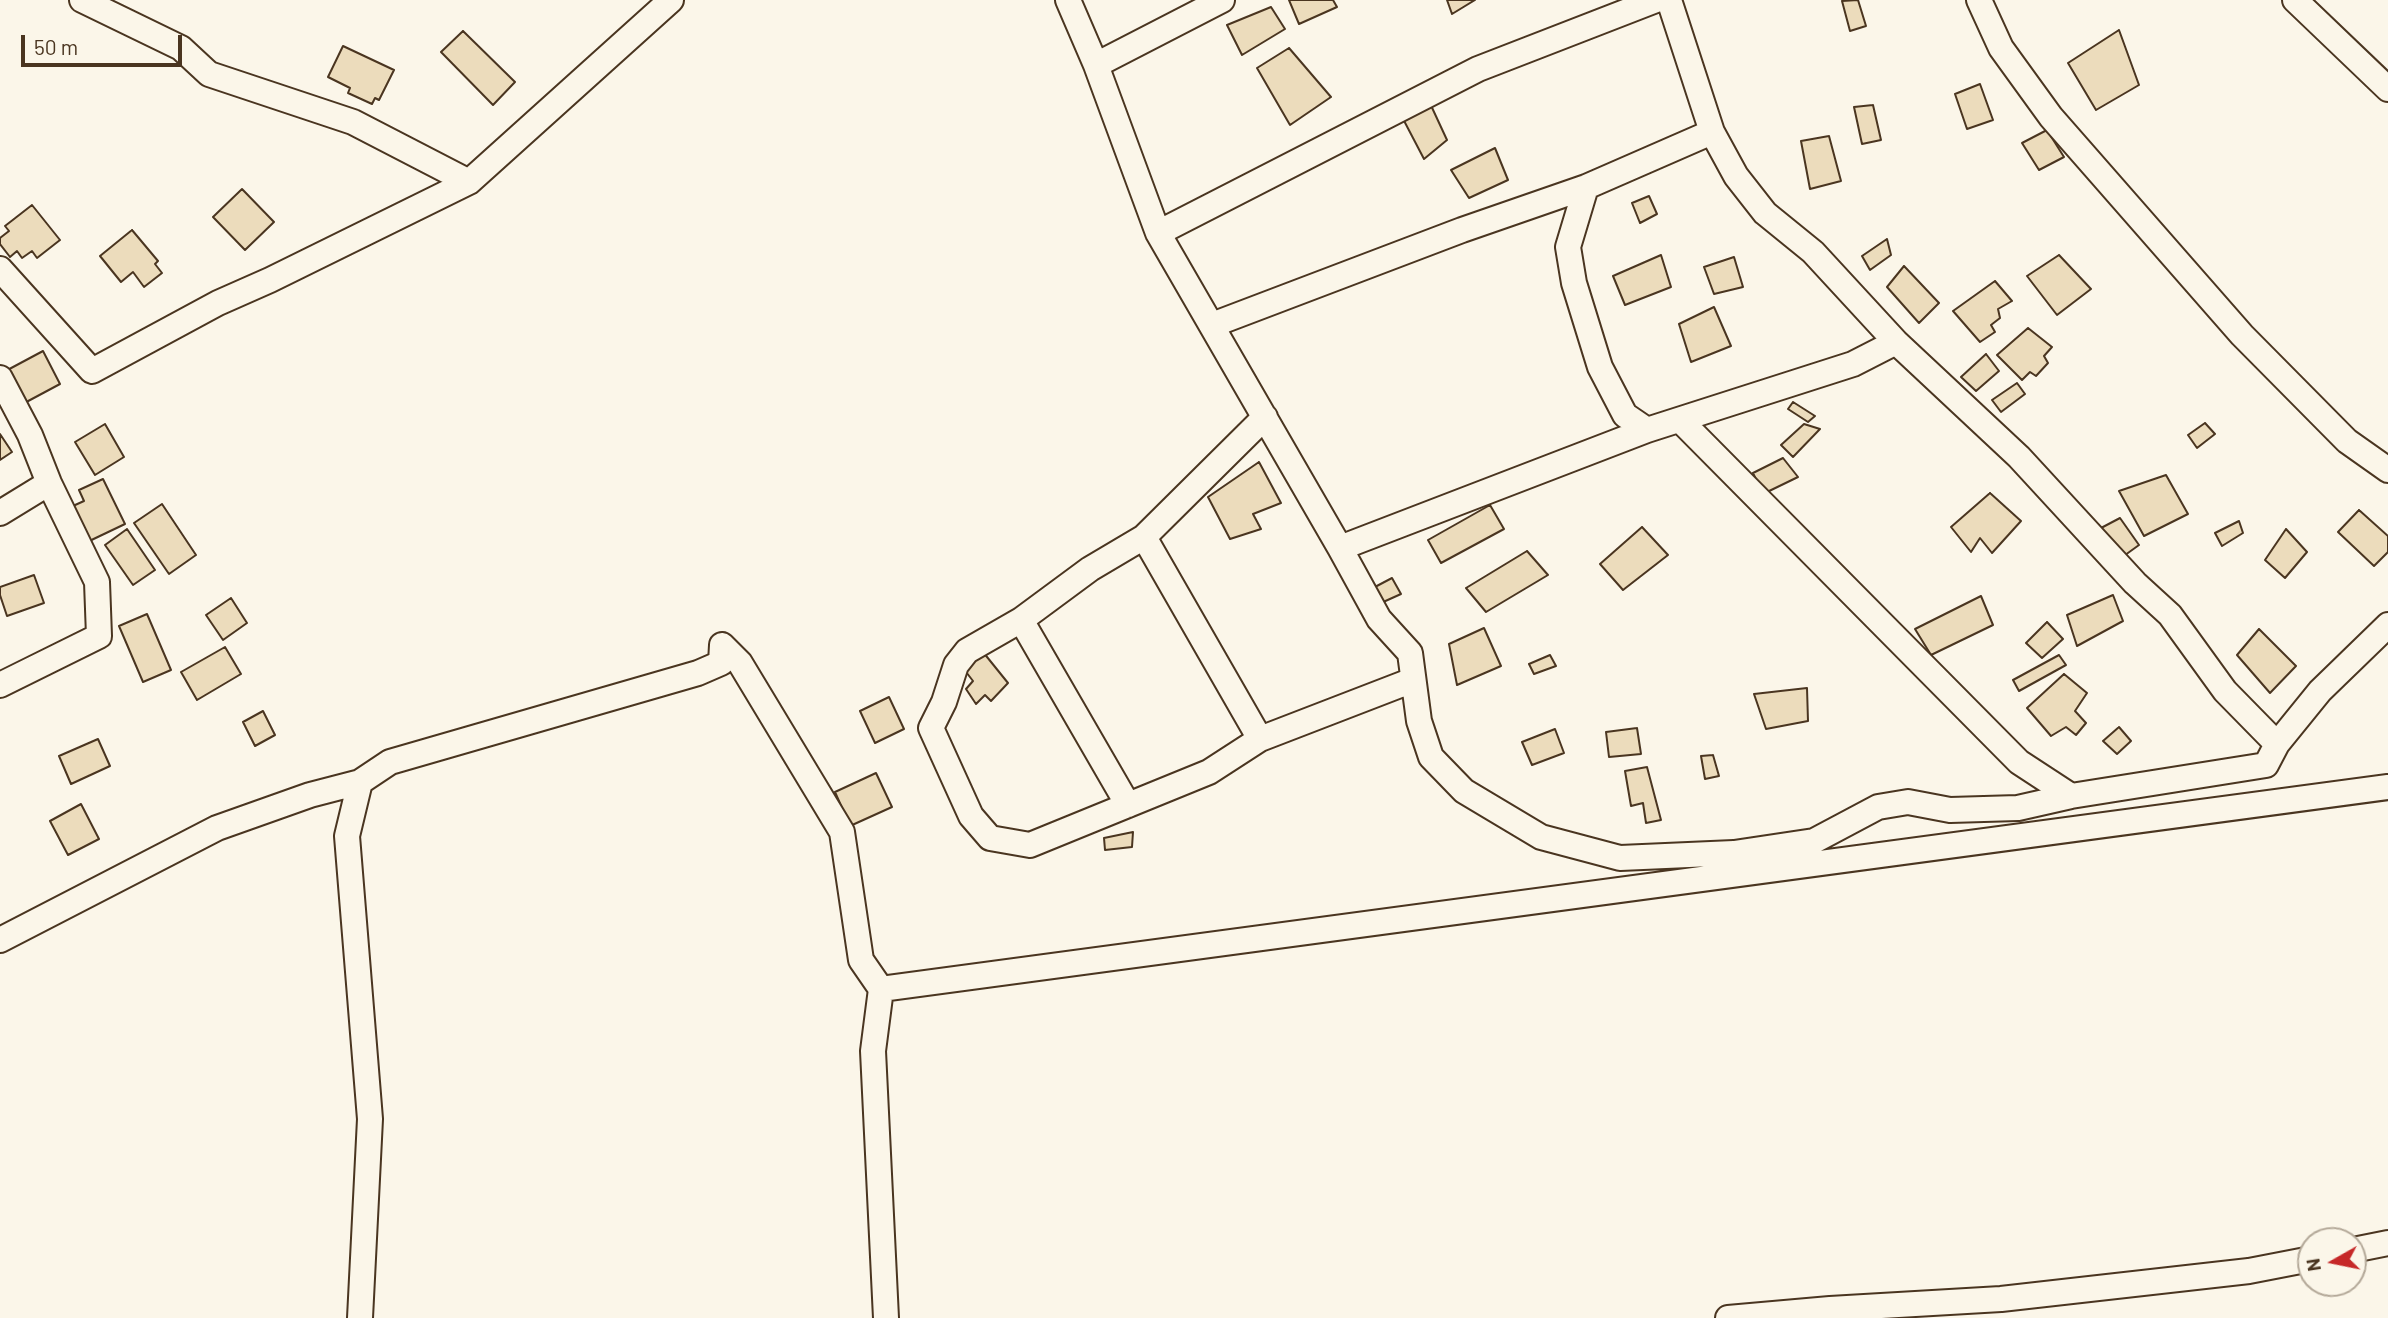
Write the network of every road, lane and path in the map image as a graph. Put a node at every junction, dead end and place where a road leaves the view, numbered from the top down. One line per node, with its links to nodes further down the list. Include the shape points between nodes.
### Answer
1 (82, 0): 12 (street, via 181,48 209,74 353,121)
2 (671, 0): 12 (street)
3 (1068, 0): 9 (street)
4 (1222, 0): 9 (street)
5 (1656, 0): 14 (street, via 1478,69)
6 (1669, 0): 11 (street)
7 (1979, 0): 23 (street, via 2001,48 2051,117 2242,335 2347,440)
8 (2295, 0): 10 (street)
9 (1096, 65): 14 (street)
10 (2388, 89)
11 (1712, 132): 13 (street); 18 (street, via 1736,176 1765,213 1813,252)
12 (470, 182): 16 (street, via 218,303 92,371)
13 (1586, 187): 17 (street); 22 (street, via 1568,247 1574,283 1600,367 1625,415)
14 (1158, 233): 17 (street)
15 (0, 269): 16 (street)
16 (11, 300)
17 (1212, 326): 20 (street)
18 (1896, 342): 21 (street, via 1853,364); 33 (street, via 2019,457 2170,615 2225,691)
19 (0, 378): 24 (street)
20 (1265, 417): 26 (street); 27 (street)
21 (1680, 420): 22 (street); 36 (street, via 2019,762)
22 (1647, 430): 27 (street)
23 (2388, 470)
24 (49, 483): 25 (street); 31 (street, via 97,582 99,636)
25 (0, 513)
26 (1144, 537): 28 (street, via 1090,569); 32 (street)
27 (1340, 548): 30 (street, via 1379,619 1410,653)
28 (1021, 620): 37 (street); 37 (street, via 967,651 956,665 931,728 971,816 990,838 1030,845)
29 (2388, 625): 33 (street, via 2320,691)
30 (1413, 680): 32 (street); 36 (street, via 1431,757 1464,791 1541,837 1620,858 1734,853 1814,841 1878,807 1908,802 1950,810 2018,808)
31 (0, 685)
32 (1259, 739): 37 (street, via 1209,772)
33 (2277, 744): 36 (street, via 2266,765)
34 (360, 782): 38 (street, via 217,828); 39 (street, via 390,762 698,673 721,663 722,645 740,663 842,832 861,960); 43 (street, via 347,836 370,1119)
35 (2388, 788): 39 (street)
36 (2071, 796)
37 (1128, 805)
38 (0, 940)
39 (881, 989): 44 (street, via 873,1051)
40 (2388, 1243): 41 (street)
41 (2367, 1247)
42 (2297, 1262): 45 (street, via 2000,1299)
43 (360, 1318)
44 (886, 1318)
45 (1728, 1318)

